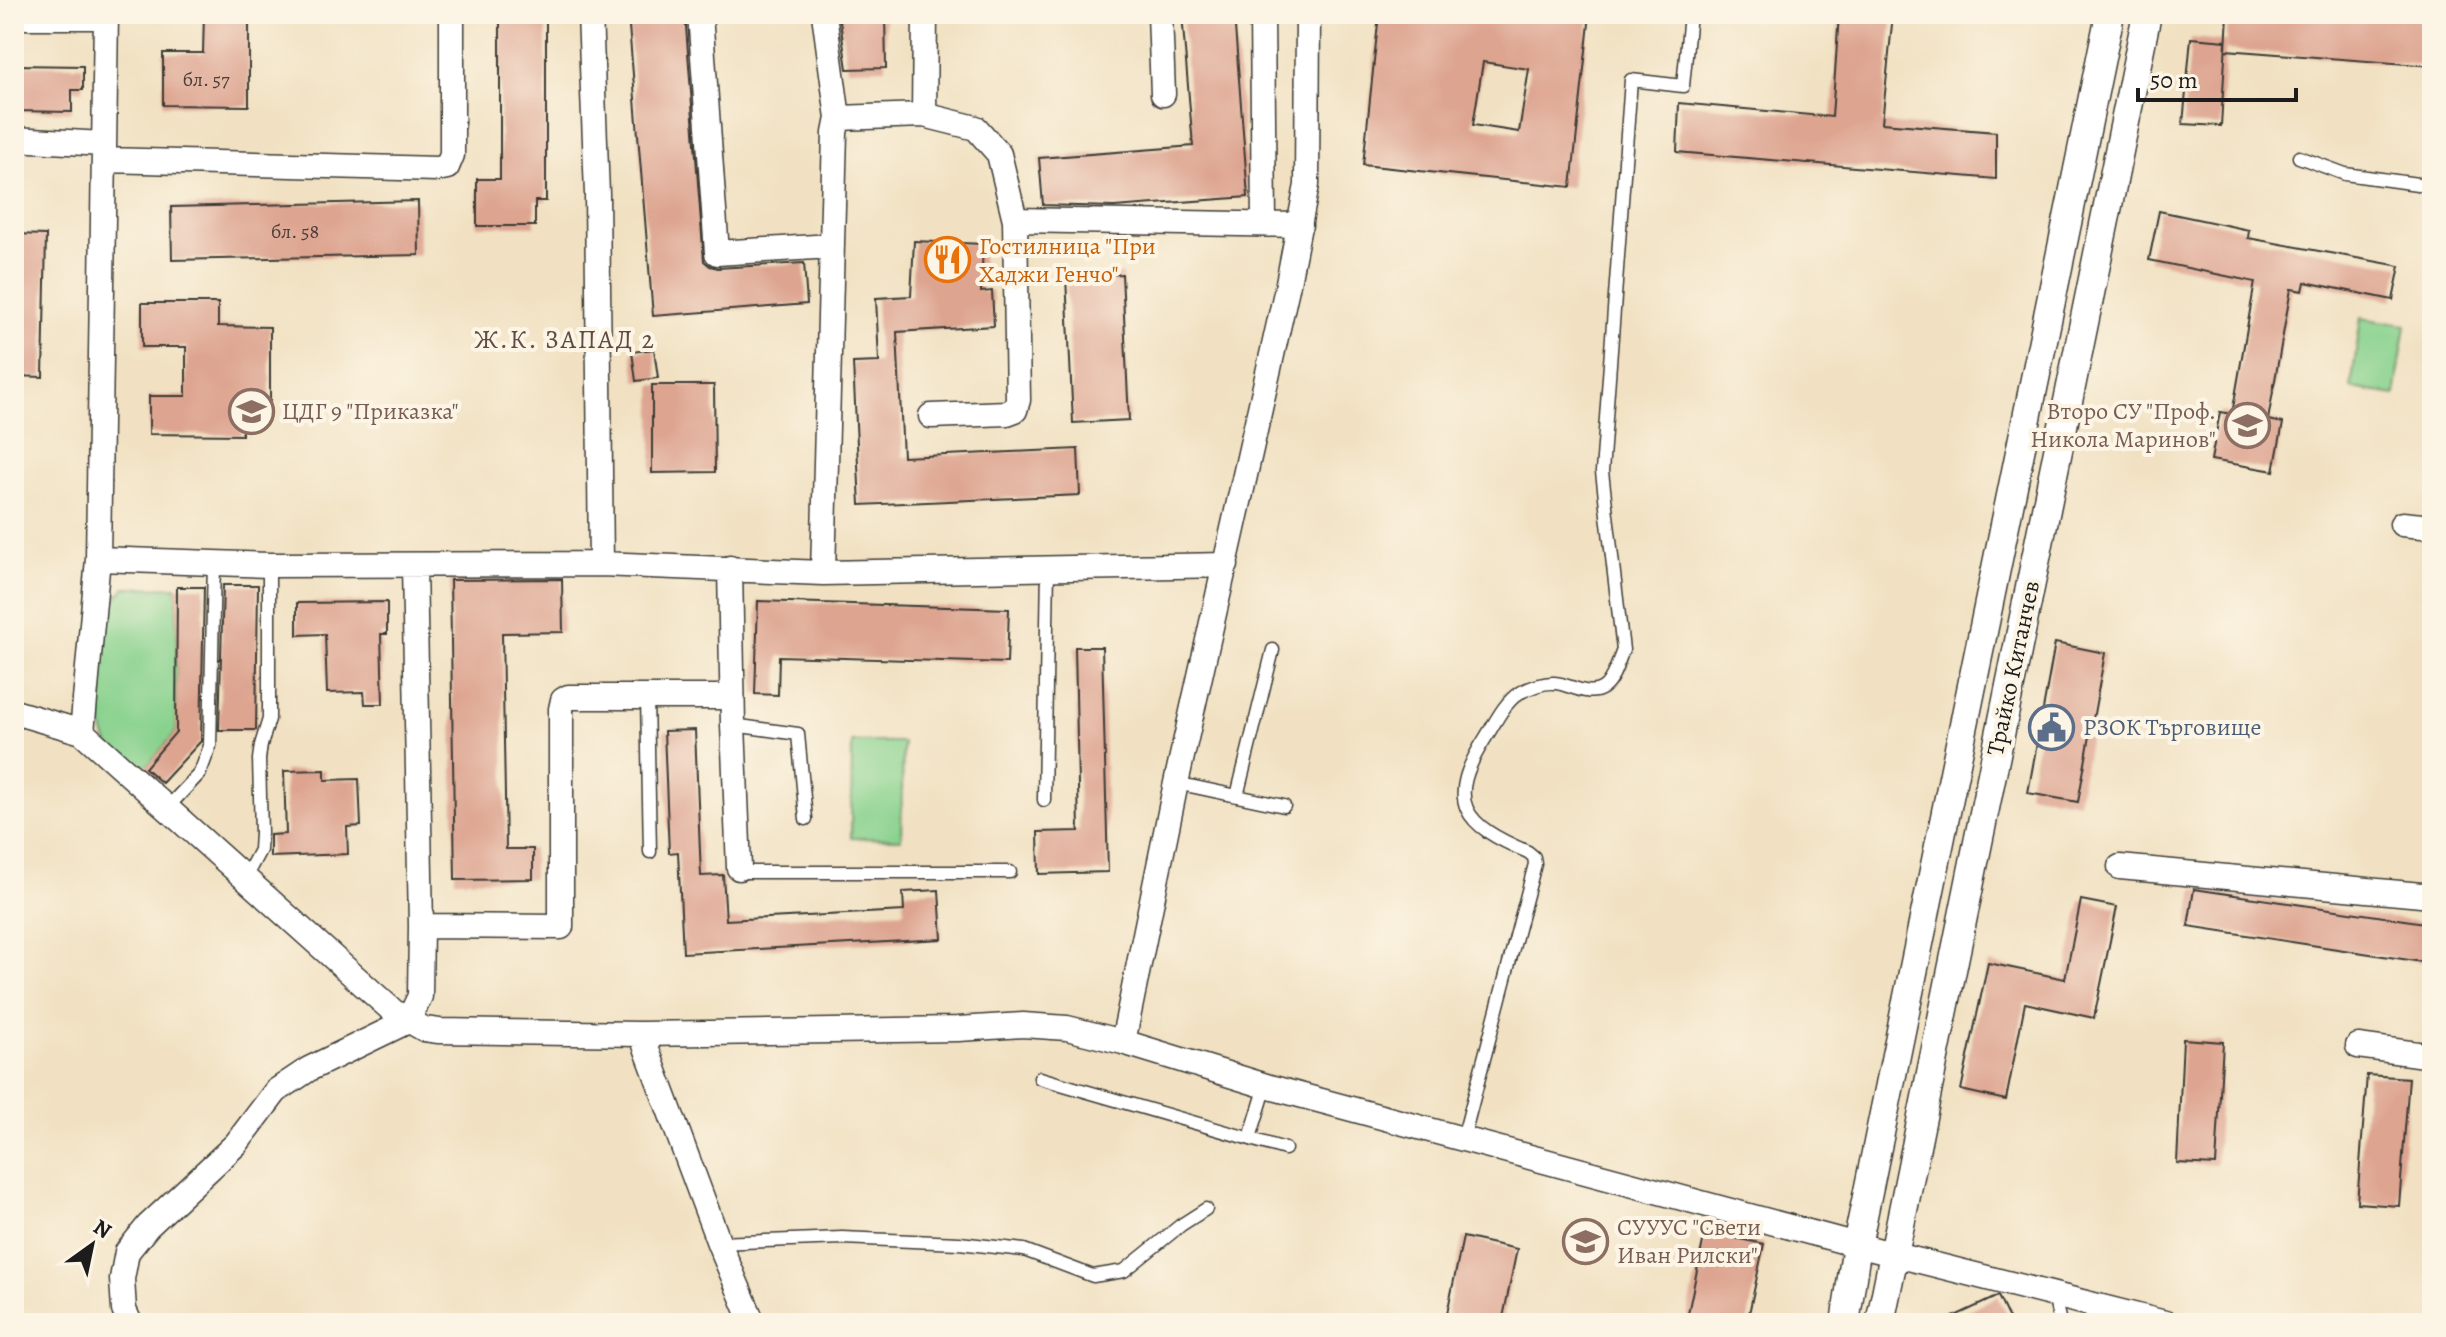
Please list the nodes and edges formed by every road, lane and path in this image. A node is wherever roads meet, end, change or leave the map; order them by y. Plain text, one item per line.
1 (452, 14) edge
2 (590, 14) edge
3 (700, 14) edge
4 (824, 14) edge
5 (925, 14) edge
6 (1160, 14) edge
7 (1262, 14) edge
8 (1308, 14) edge
9 (1690, 14) edge
10 (2110, 14) edge
11 (2147, 14) edge
12 (29, 19) edge
13 (106, 19) edge
14 (14, 23) edge
15 (1163, 94) dead end
16 (924, 115) junction
17 (838, 118) junction
18 (14, 139) edge
19 (105, 152) junction
20 (2299, 157) dead end
21 (2432, 186) edge
22 (1015, 220) junction
23 (1264, 223) junction
24 (1300, 225) junction
25 (832, 246) junction
26 (931, 416) dead end
27 (2402, 524) dead end
28 (2432, 527) edge
29 (98, 559) junction
30 (214, 563) junction
31 (601, 564) junction
32 (269, 565) junction
33 (414, 565) junction
34 (1226, 565) junction
35 (730, 568) junction
36 (1048, 568) junction
37 (823, 573) junction
38 (1273, 650) dead end
39 (647, 696) junction
40 (732, 697) junction
41 (14, 712) edge
42 (733, 725) junction
43 (82, 732) junction
44 (1176, 783) junction
45 (1237, 796) junction
46 (1044, 800) dead end
47 (1284, 806) dead end
48 (167, 808) junction
49 (806, 819) dead end
50 (650, 852) dead end
51 (2120, 867) dead end
52 (739, 868) joint
53 (1010, 872) dead end
54 (245, 878) junction
55 (2432, 896) edge
56 (421, 926) junction
57 (408, 1021) junction
58 (641, 1034) junction
59 (1123, 1042) junction
60 (2358, 1046) dead end
61 (2432, 1056) edge
62 (1040, 1078) dead end
63 (1266, 1086) junction
64 (1250, 1138) junction
65 (1463, 1139) junction
66 (1285, 1149) dead end
67 (1206, 1209) dead end
68 (719, 1243) junction
69 (1857, 1245) junction
70 (1894, 1254) junction
71 (2054, 1295) junction
72 (130, 1323) edge
73 (753, 1323) edge
74 (1845, 1323) edge
75 (1880, 1323) edge
76 (2060, 1323) edge
77 (2165, 1323) edge

1 - 19 street
2 - 31 street
3 - 25 street
4 - 17 street
5 - 16 street
6 - 15 street
7 - 23 street
8 - 24 street
9 - 65 lane
10 - 69 street, Трайко Китанчев
11 - 70 street, Трайко Китанчев
12 - 13 lane
12 - 14 lane
13 - 19 street
16 - 17 street
16 - 22 street
17 - 25 street
18 - 19 street
19 - 29 street
20 - 21 lane
22 - 23 street
22 - 26 street
23 - 24 street
24 - 34 street
25 - 37 street
27 - 28 street
29 - 30 street
29 - 43 street
30 - 32 street
30 - 48 lane
31 - 33 street
31 - 35 street
32 - 33 street
32 - 54 lane
33 - 56 street
34 - 36 street
34 - 44 street
35 - 37 street
35 - 40 street
36 - 37 street
36 - 46 lane
38 - 45 lane
39 - 40 street
39 - 50 lane
39 - 56 street
40 - 42 street
41 - 43 street
42 - 49 lane
42 - 52 street
43 - 48 street
44 - 45 lane
44 - 59 street
45 - 47 lane
48 - 54 street
51 - 55 street
52 - 53 lane
54 - 57 street
56 - 57 street
57 - 58 street
57 - 72 street
58 - 59 street
58 - 68 street
59 - 63 street
60 - 61 street
62 - 64 lane
63 - 64 lane
63 - 65 street
64 - 66 lane
65 - 69 street
67 - 68 lane
68 - 73 street
69 - 70 street
69 - 74 street, Трайко Китанчев
70 - 71 street
70 - 75 street, Трайко Китанчев
71 - 76 lane
71 - 77 street

